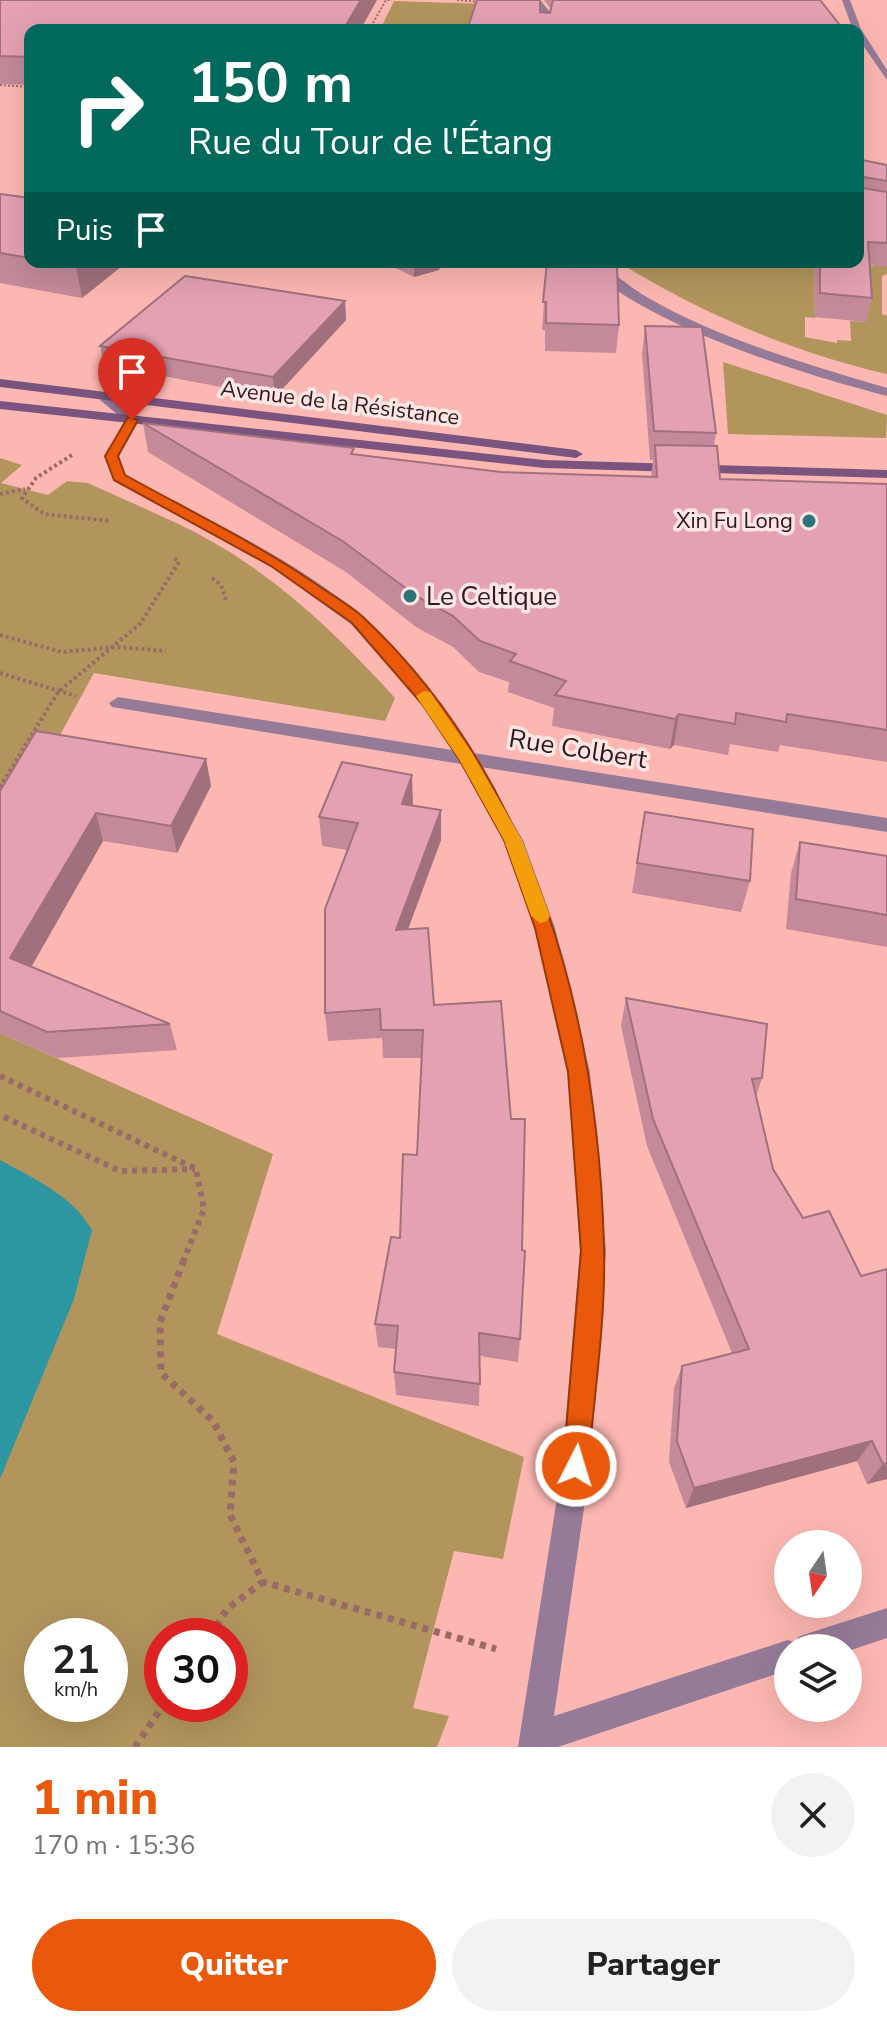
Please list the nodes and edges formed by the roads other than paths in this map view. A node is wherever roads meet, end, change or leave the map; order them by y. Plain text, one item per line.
1 (536, 0) edge
2 (846, 0) edge
3 (545, 24) edge
4 (855, 24) edge
5 (864, 41) edge
6 (887, 77) edge
7 (594, 268) edge
8 (0, 383) edge
9 (887, 392) edge
10 (105, 397) junction
11 (0, 405) edge
12 (132, 420) junction
13 (675, 468) junction
14 (887, 474) edge
15 (118, 703) dead end
16 (466, 757) junction
17 (887, 825) edge
18 (887, 1623) edge
19 (853, 1634) edge
20 (774, 1660) edge
21 (536, 1742) edge

1 - 3 street
2 - 4 street
5 - 6 street
7 - 9 street
8 - 10 main road, Avenue de la Résistance
10 - 12 street
10 - 13 main road, Avenue de la Résistance
11 - 12 main road, Avenue de la Résistance
12 - 13 main road, Avenue de la Résistance
12 - 16 street
13 - 14 main road, Avenue de la Résistance
15 - 16 street, Rue Colbert
16 - 17 street, Rue Colbert
16 - 21 street
18 - 19 street
20 - 21 street

